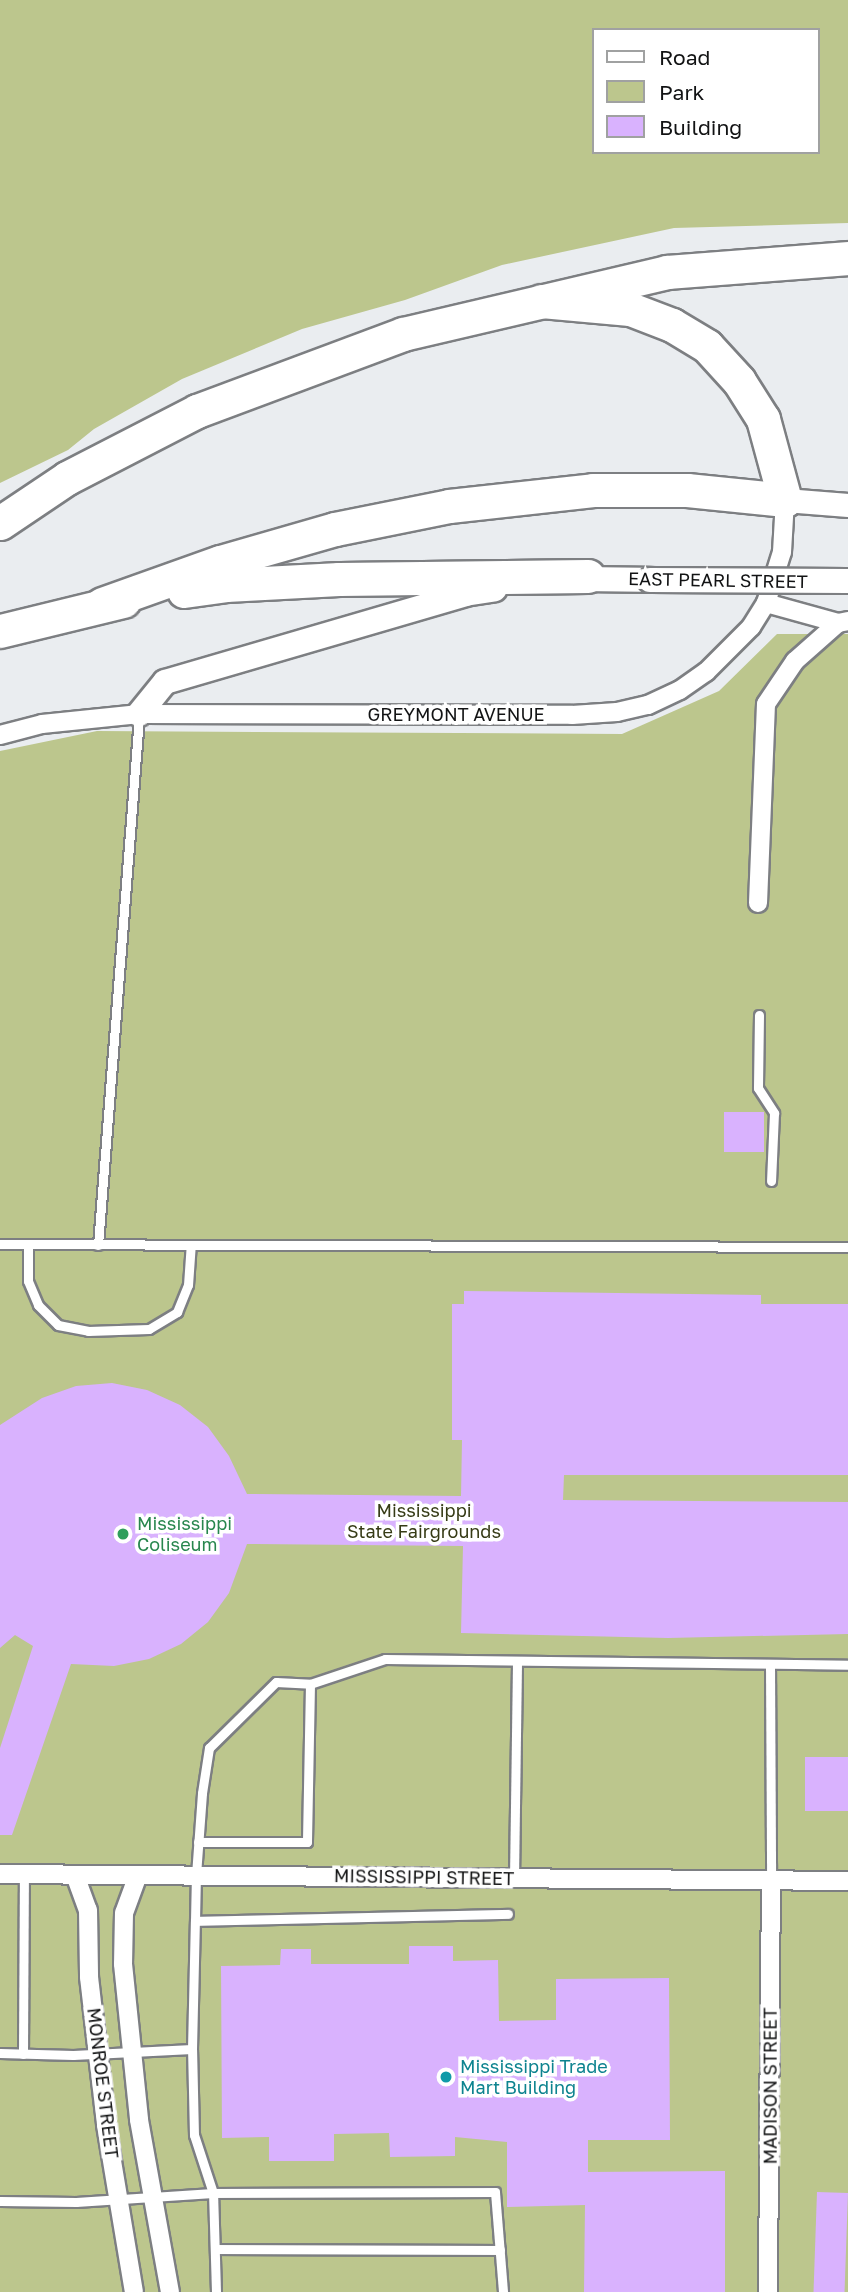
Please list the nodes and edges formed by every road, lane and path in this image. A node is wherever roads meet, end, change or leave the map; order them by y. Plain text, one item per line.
1 (848, 258) edge
2 (541, 301) junction
3 (785, 500) junction
4 (848, 505) edge
5 (0, 523) edge
6 (588, 576) junction
7 (848, 581) edge
8 (766, 603) junction
9 (102, 604) junction
10 (843, 622) edge
11 (0, 631) edge
12 (139, 714) junction
13 (0, 735) edge
14 (758, 903) dead end
15 (759, 1015) dead end
16 (771, 1181) dead end
17 (0, 1244) edge
18 (28, 1245) junction
19 (98, 1245) junction
20 (191, 1245) junction
21 (848, 1247) edge
22 (517, 1661) junction
23 (770, 1664) junction
24 (848, 1665) edge
25 (310, 1684) junction
26 (198, 1843) junction
27 (0, 1874) edge
28 (24, 1874) junction
29 (75, 1875) junction
30 (138, 1875) junction
31 (196, 1875) junction
32 (514, 1878) junction
33 (771, 1880) junction
34 (848, 1881) edge
35 (508, 1914) dead end
36 (195, 1921) junction
37 (192, 2049) junction
38 (132, 2051) junction
39 (0, 2053) edge
40 (99, 2053) junction
41 (23, 2054) junction
42 (213, 2193) junction
43 (152, 2197) junction
44 (120, 2199) junction
45 (0, 2201) edge
46 (215, 2249) junction
47 (500, 2250) junction
48 (134, 2292) edge
49 (170, 2292) edge
50 (216, 2292) edge
51 (503, 2292) edge
52 (768, 2292) edge

1 - 2 highway
2 - 3 highway
2 - 5 highway
3 - 4 street
3 - 8 street, GREYMONT AVENUE
3 - 9 highway
6 - 7 main road, EAST PEARL STREET, bridge
6 - 9 highway
6 - 12 main road, EAST PEARL STREET
8 - 10 street
8 - 12 street, GREYMONT AVENUE
9 - 11 highway
10 - 14 street
12 - 13 street, GREYMONT AVENUE
12 - 19 lane
15 - 16 lane
17 - 18 lane
18 - 19 lane
18 - 20 lane
19 - 20 lane
20 - 21 lane
22 - 23 lane
22 - 25 lane
22 - 32 lane
23 - 24 lane
23 - 33 lane
25 - 26 lane
25 - 26 lane
26 - 31 lane
27 - 28 street, MISSISSIPPI STREET
28 - 29 street, MISSISSIPPI STREET
28 - 41 lane
29 - 30 street, MISSISSIPPI STREET
29 - 40 street, MONROE STREET
30 - 31 street, MISSISSIPPI STREET
30 - 38 street, MONROE STREET
31 - 32 street, MISSISSIPPI STREET
31 - 36 lane
32 - 33 street, MISSISSIPPI STREET
33 - 34 street, MISSISSIPPI STREET
33 - 52 street, MADISON STREET
35 - 36 lane
36 - 37 lane
37 - 38 lane
37 - 42 lane
38 - 40 lane
38 - 43 street, MONROE STREET
39 - 41 lane
40 - 41 lane
40 - 44 street, MONROE STREET
42 - 43 lane
42 - 46 lane
42 - 47 lane
43 - 44 lane
43 - 49 street, MONROE STREET
44 - 45 lane
44 - 48 street, MONROE STREET
46 - 47 lane
46 - 50 lane
47 - 51 lane

